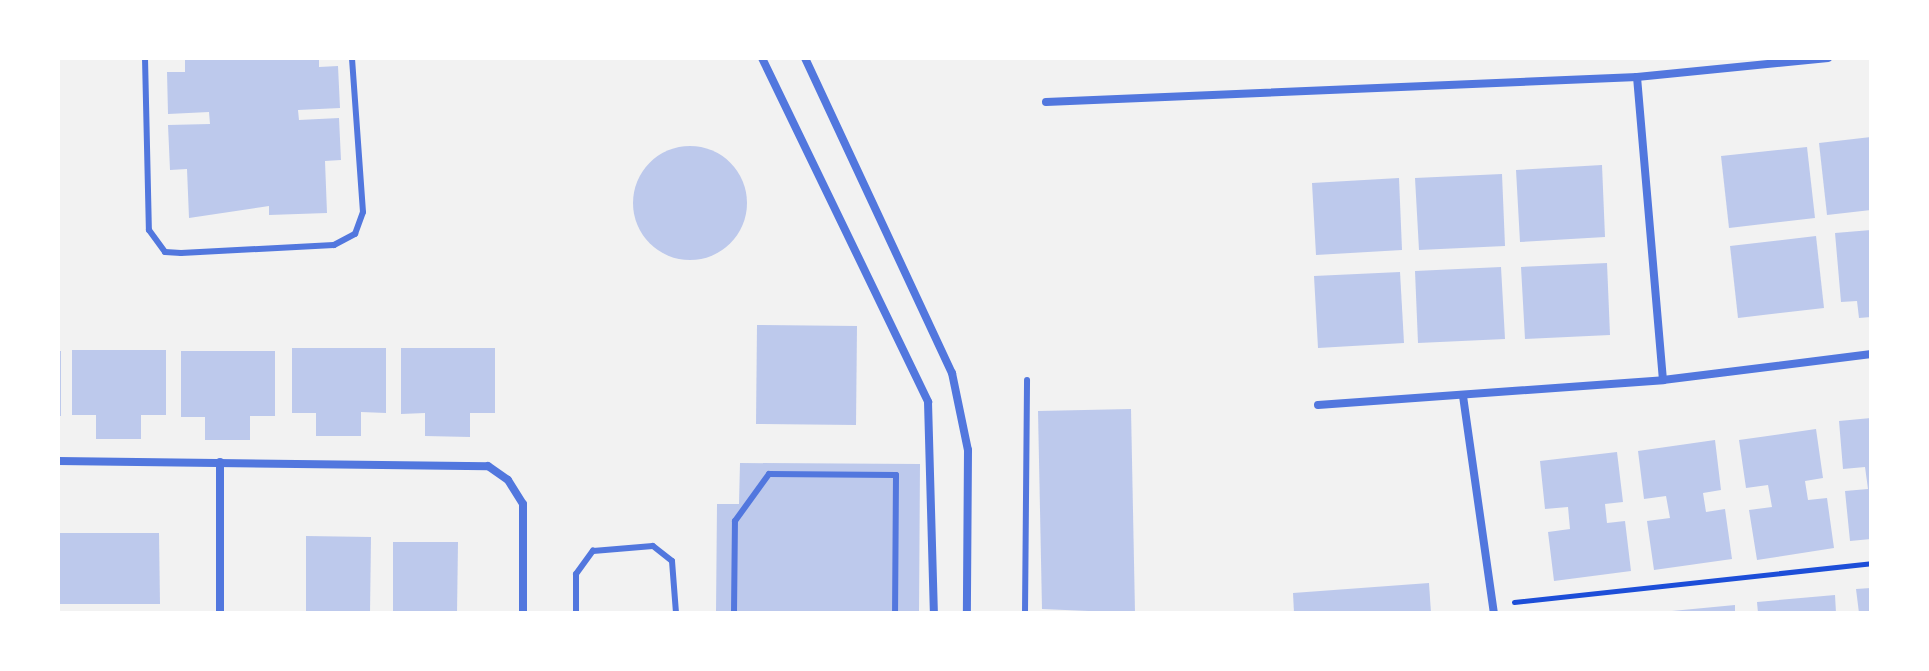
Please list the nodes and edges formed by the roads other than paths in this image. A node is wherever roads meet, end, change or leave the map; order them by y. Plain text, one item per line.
1 (145, 58) edge
2 (352, 58) edge
3 (762, 58) edge
4 (805, 58) edge
5 (1828, 58) edge
6 (1637, 77) junction
7 (1046, 102) dead end
8 (1871, 354) edge
9 (1027, 380) dead end
10 (1663, 380) junction
11 (1463, 396) junction
12 (1318, 405) dead end
13 (58, 461) edge
14 (220, 462) junction
15 (220, 613) edge
16 (523, 613) edge
17 (576, 613) edge
18 (676, 613) edge
19 (734, 613) edge
20 (895, 613) edge
21 (934, 613) edge
22 (967, 613) edge
23 (1025, 613) edge
24 (1494, 613) edge

1 - 2 lane
3 - 21 street
4 - 22 street
5 - 6 street
6 - 7 street
6 - 10 street
8 - 10 street
9 - 23 lane
10 - 11 street
11 - 12 street
11 - 24 street
13 - 14 street
14 - 15 street
14 - 16 street
17 - 18 lane
19 - 20 lane

